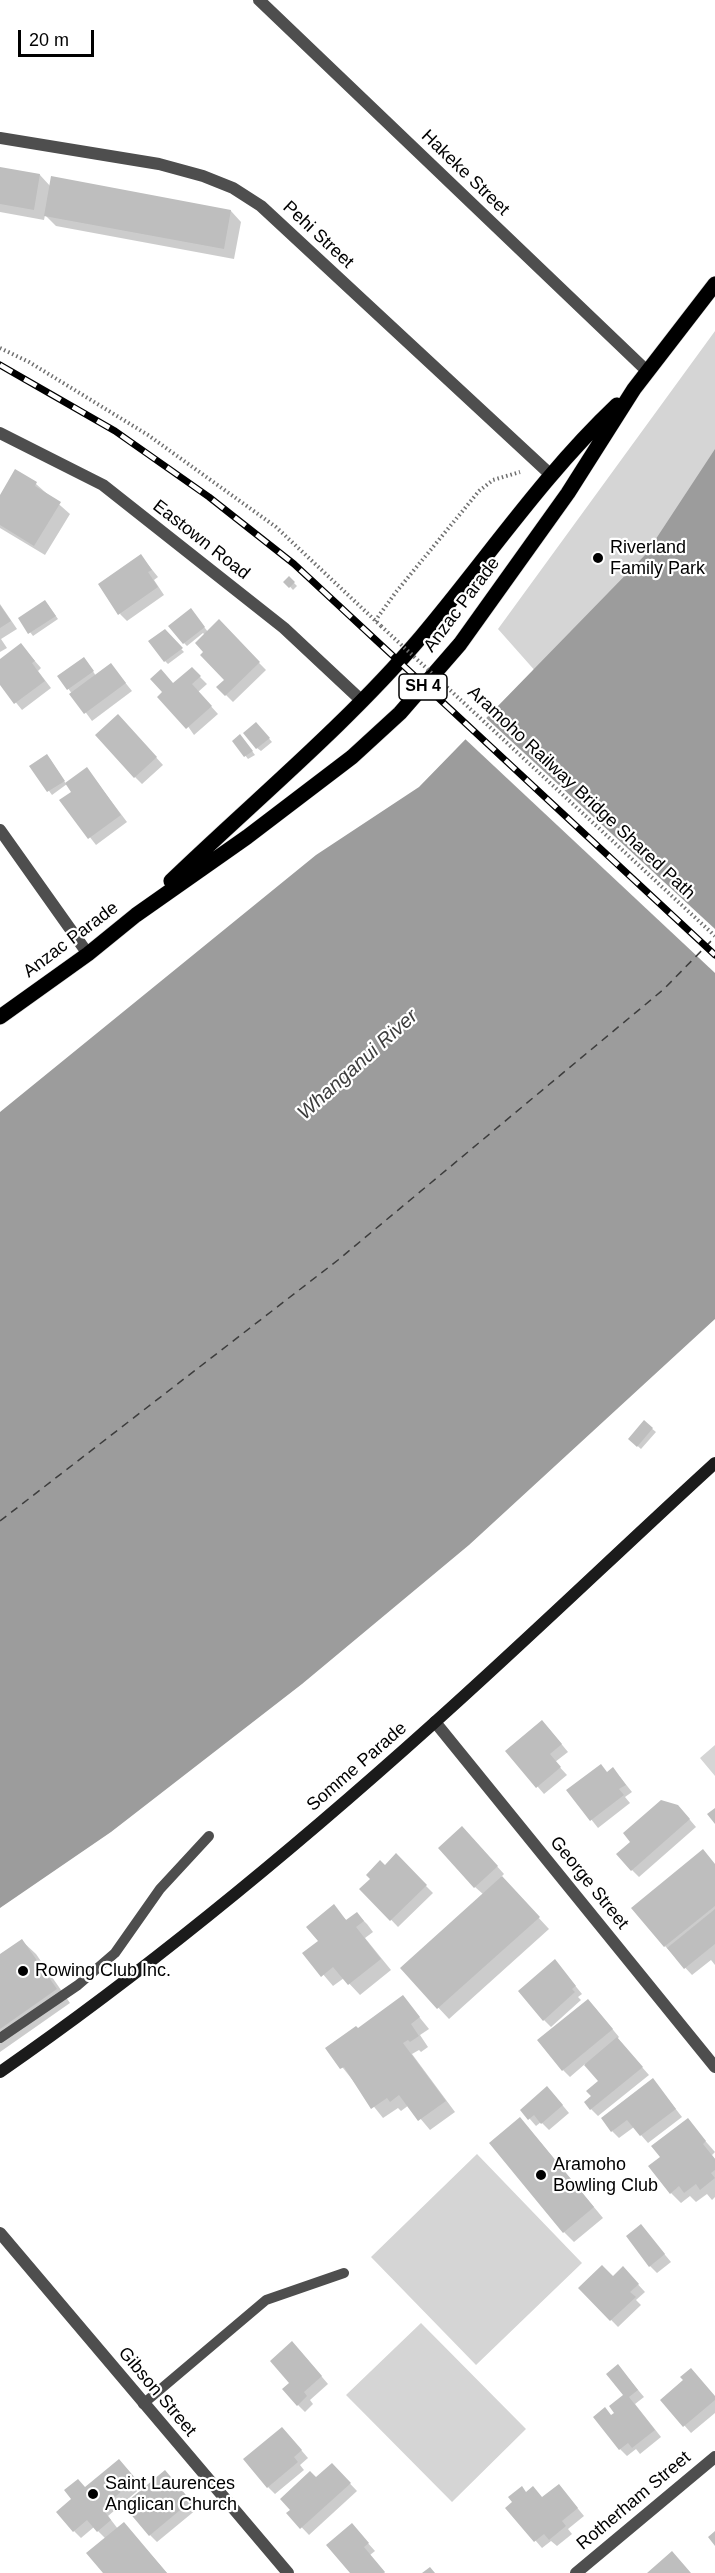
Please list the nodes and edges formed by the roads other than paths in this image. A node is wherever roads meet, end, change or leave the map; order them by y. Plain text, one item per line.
1 (259, 0) edge
2 (0, 138) edge
3 (715, 284) edge
4 (647, 371) junction
5 (634, 389) junction
6 (0, 433) edge
7 (551, 475) junction
8 (362, 701) junction
9 (0, 830) edge
10 (136, 915) junction
11 (88, 954) junction
12 (0, 1017) edge
13 (715, 1464) edge
14 (435, 1722) junction
15 (209, 1836) dead end
16 (0, 2038) edge
17 (715, 2067) edge
18 (0, 2072) edge
19 (0, 2233) edge
20 (344, 2273) dead end
21 (143, 2404) junction
22 (715, 2457) edge
23 (288, 2573) edge
24 (576, 2573) edge

1 - 4 street, Hakeke Street
2 - 7 street, Pehi Street
3 - 4 main road, Anzac Parade / SH 4
4 - 5 main road, Anzac Parade / SH 4
5 - 7 main road, Anzac Parade / SH 4
5 - 10 main road, Anzac Parade / SH 4
6 - 8 street, Eastown Road
7 - 8 main road, Anzac Parade / SH 4
8 - 10 main road, Anzac Parade / SH 4
9 - 11 street
10 - 11 main road, Anzac Parade / SH 4
11 - 12 main road, Anzac Parade / SH 4
13 - 14 main road, Somme Parade
14 - 17 street, George Street
14 - 18 main road, Somme Parade
15 - 16 lane
19 - 21 street, Gibson Street
20 - 21 lane
21 - 23 street, Gibson Street
22 - 24 street, Rotherham Street

